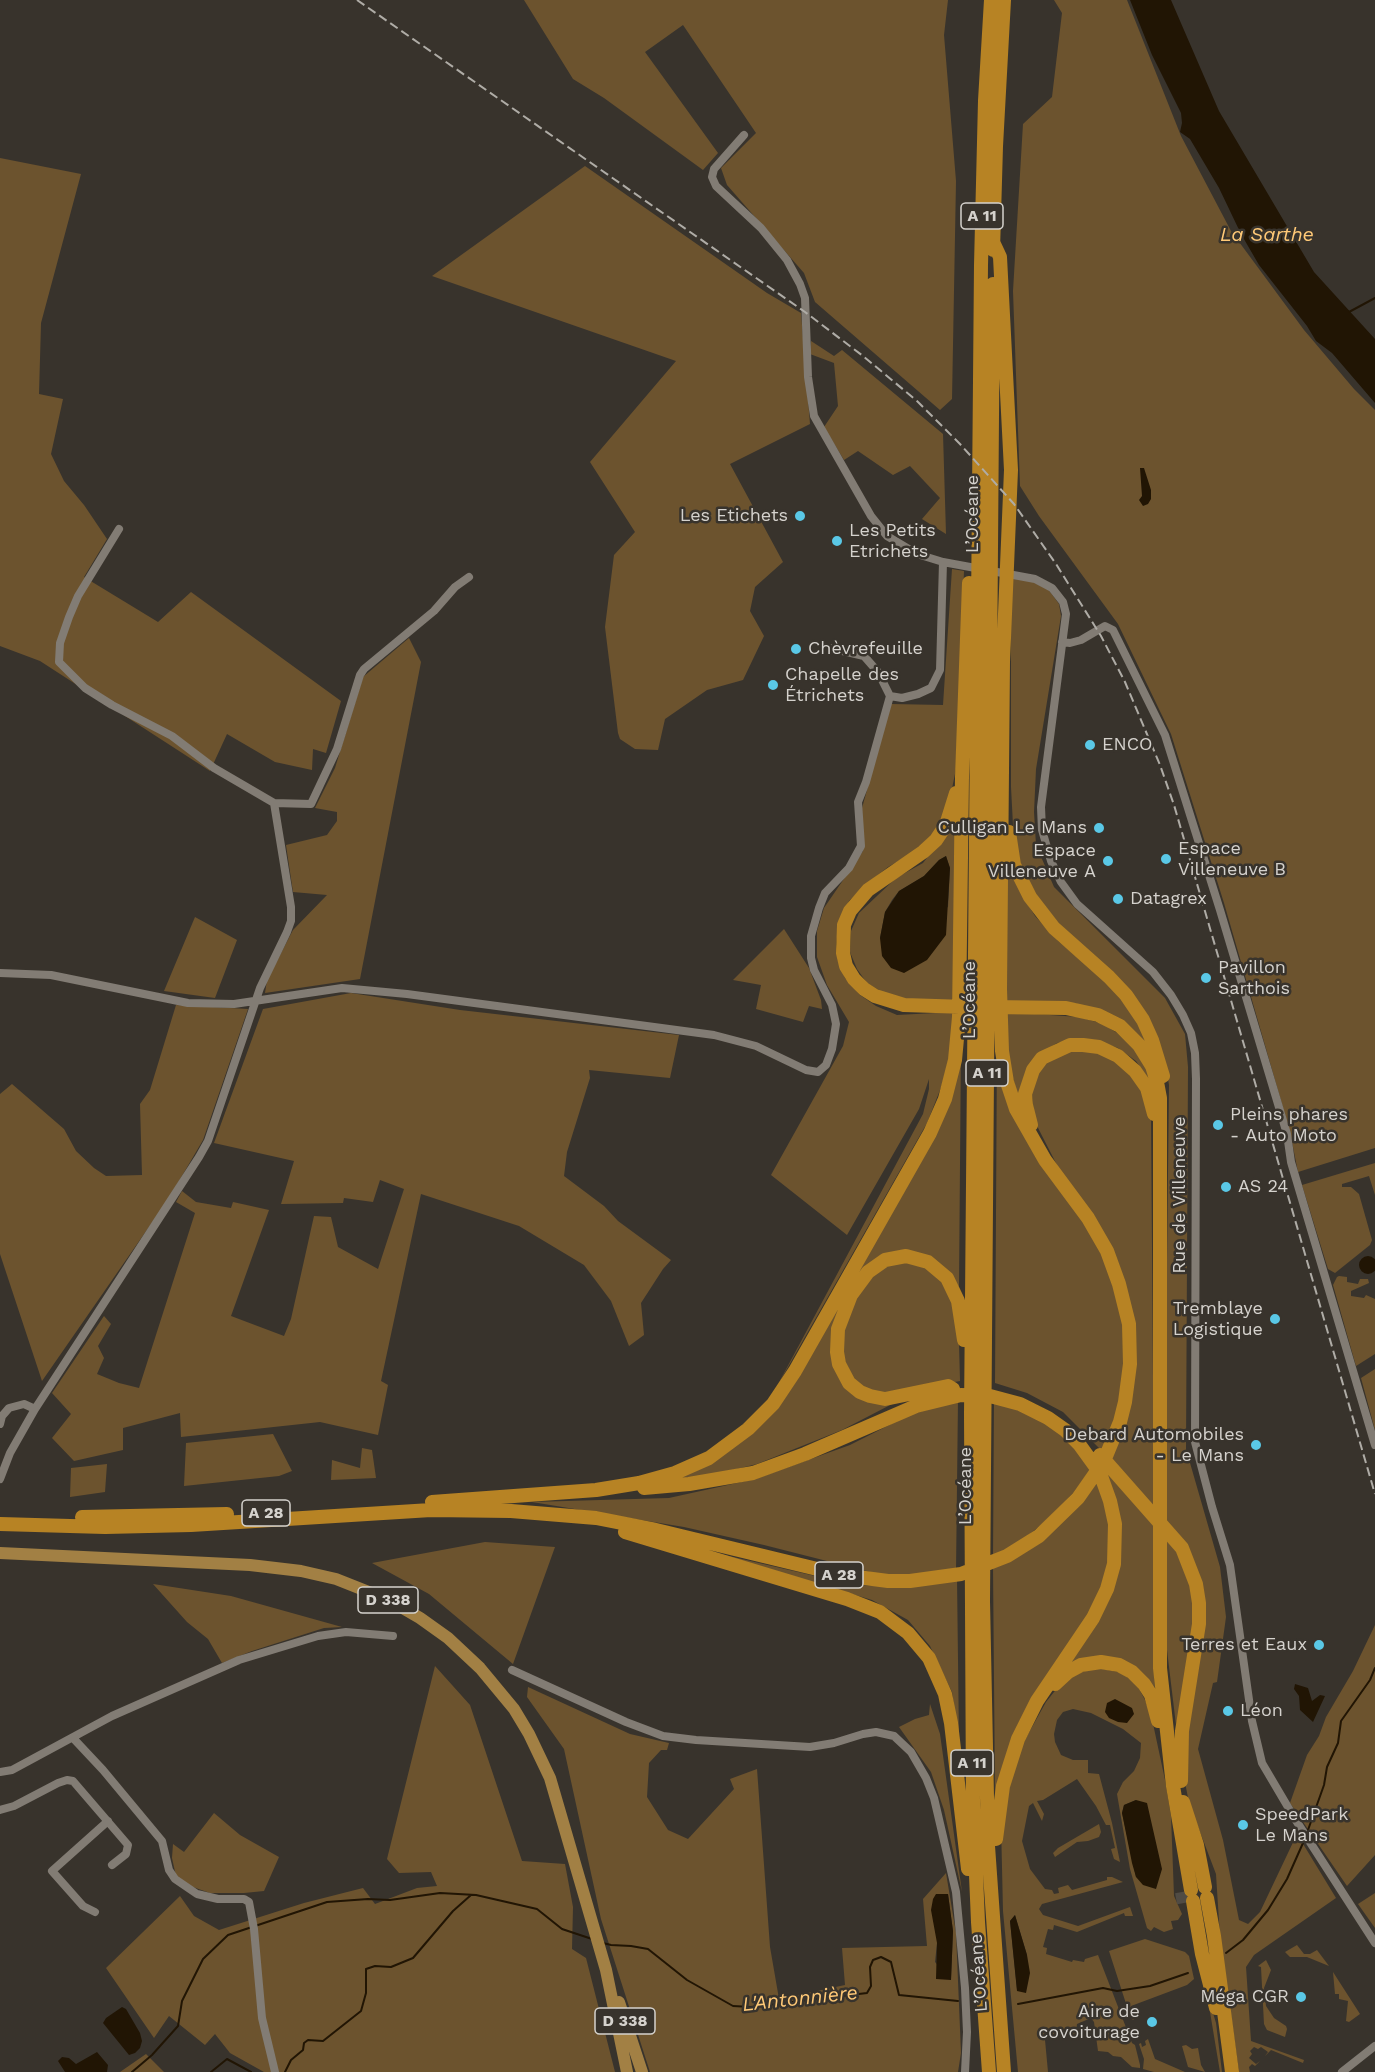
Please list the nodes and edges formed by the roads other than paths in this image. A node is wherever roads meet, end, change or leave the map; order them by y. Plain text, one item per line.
1 (991, 0) edge
2 (1004, 0) edge
3 (744, 135) dead end
4 (993, 242) junction
5 (119, 529) dead end
6 (978, 535) junction
7 (948, 563) junction
8 (469, 578) dead end
9 (1062, 642) junction
10 (825, 646) dead end
11 (890, 696) junction
12 (1002, 737) junction
13 (962, 777) junction
14 (274, 803) junction
15 (0, 973) edge
16 (256, 1000) junction
17 (1052, 1170) junction
18 (1161, 1221) junction
19 (948, 1390) junction
20 (35, 1409) junction
21 (971, 1414) junction
22 (0, 1424) edge
23 (1375, 1445) edge
24 (1100, 1463) junction
25 (0, 1479) edge
26 (596, 1490) junction
27 (511, 1510) junction
28 (0, 1516) edge
29 (0, 1524) edge
30 (0, 1554) edge
31 (393, 1636) dead end
32 (512, 1670) dead end
33 (1025, 1724) junction
34 (74, 1738) junction
35 (0, 1772) edge
36 (1177, 1785) junction
37 (0, 1810) edge
38 (108, 1821) junction
39 (112, 1865) dead end
40 (1196, 1895) junction
41 (992, 1903) junction
42 (94, 1912) dead end
43 (978, 1922) junction
44 (1375, 1943) edge
45 (606, 1971) junction
46 (614, 2000) junction
47 (1375, 2046) edge
48 (275, 2072) edge
49 (627, 2072) edge
50 (635, 2072) edge
51 (642, 2072) edge
52 (965, 2072) edge
53 (989, 2072) edge
54 (1004, 2072) edge
55 (1226, 2072) edge
56 (1232, 2072) edge
57 (1342, 2072) edge

1 - 6 highway, L’Océane / A 11
2 - 4 highway, L’Océane / A 11
3 - 7 street, Rue de Villeneuve
4 - 12 highway
4 - 41 highway, L’Océane / A 11
5 - 14 street
6 - 13 highway
6 - 21 highway, L’Océane / A 11
7 - 9 street, Rue de Villeneuve
7 - 11 street
8 - 14 street
9 - 23 street
9 - 44 street, Rue de Villeneuve
10 - 11 street
11 - 16 street
12 - 17 highway
12 - 18 highway
13 - 18 highway
13 - 26 highway
14 - 16 street
15 - 16 street
16 - 20 street
17 - 18 highway
17 - 27 highway, A 28
18 - 36 highway
19 - 21 highway
19 - 24 highway
19 - 26 highway, A 28
20 - 22 street
20 - 25 street
21 - 43 highway, L’Océane / A 11
24 - 33 highway
24 - 36 highway
26 - 28 highway, A 28
27 - 29 highway, A 28
27 - 43 highway
30 - 45 main road, D 338
31 - 34 street
32 - 52 street
33 - 36 highway
33 - 41 highway
34 - 35 street
34 - 48 street
36 - 40 highway
37 - 38 street
38 - 39 street
38 - 42 street
40 - 55 highway
40 - 56 highway
41 - 54 highway, L’Océane / A 11
43 - 53 highway, L’Océane / A 11
45 - 46 main road, D 338
45 - 51 main road, D 338
46 - 49 main road, D 338
46 - 50 main road, D 338
47 - 57 street

